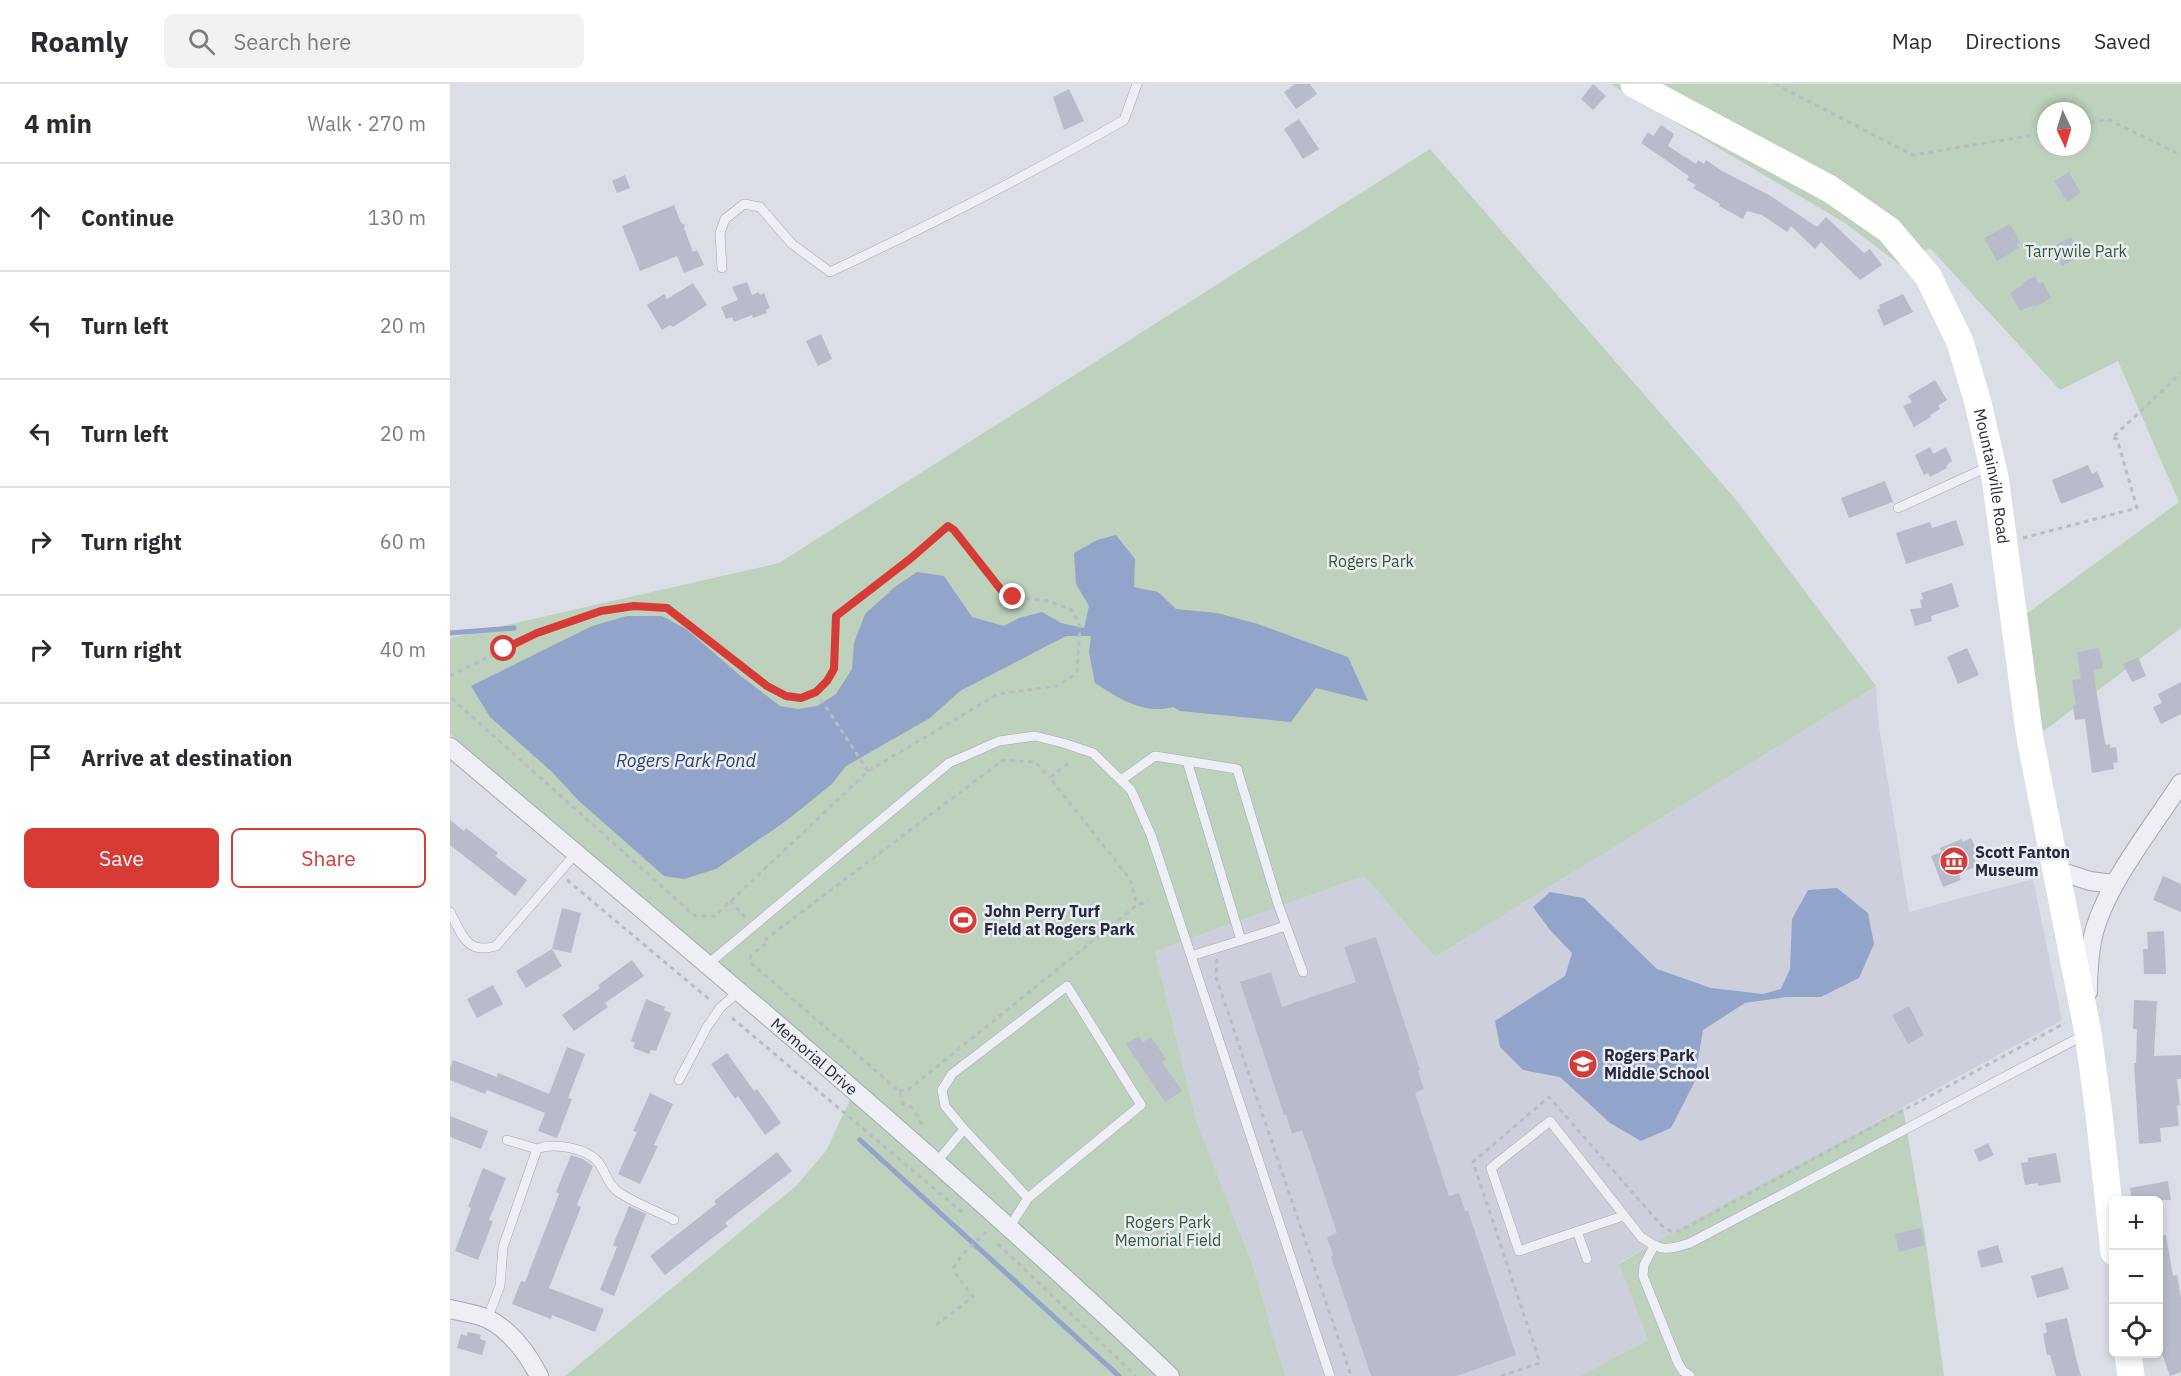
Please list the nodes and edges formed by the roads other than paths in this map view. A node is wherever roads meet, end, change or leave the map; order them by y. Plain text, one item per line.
1 (1137, 84) edge
2 (1634, 84) edge
3 (722, 268) dead end
4 (1992, 465) junction
5 (1898, 508) dead end
6 (450, 747) edge
7 (1187, 761) junction
8 (1121, 780) junction
9 (2181, 783) edge
10 (576, 853) junction
11 (2056, 870) junction
12 (2115, 884) junction
13 (450, 912) edge
14 (1286, 926) junction
15 (1240, 940) junction
16 (1191, 956) junction
17 (708, 964) junction
18 (1303, 972) dead end
19 (739, 991) junction
20 (2077, 1027) junction
21 (679, 1080) dead end
22 (964, 1129) junction
23 (507, 1140) dead end
24 (537, 1149) junction
25 (936, 1163) junction
26 (1028, 1198) junction
27 (1623, 1216) junction
28 (674, 1220) dead end
29 (1009, 1228) junction
30 (1577, 1231) junction
31 (1654, 1246) junction
32 (2114, 1250) edge
33 (1587, 1259) dead end
34 (450, 1309) edge
35 (487, 1319) junction
36 (2129, 1358) edge
37 (539, 1376) edge
38 (1170, 1376) edge
39 (1330, 1376) edge
40 (1690, 1376) edge
41 (2131, 1376) edge

1 - 3 lane
2 - 4 street, Mountainville Road
4 - 5 lane
4 - 11 street, Mountainville Road
6 - 10 street, Memorial Drive
7 - 8 lane
7 - 14 lane
7 - 15 lane
8 - 16 lane
8 - 17 lane
9 - 12 street
10 - 13 lane
10 - 17 street, Memorial Drive
11 - 12 street
11 - 20 street, Mountainville Road
12 - 20 street
14 - 15 lane
14 - 18 lane
15 - 16 lane
16 - 39 lane
17 - 19 street, Memorial Drive
19 - 21 lane
19 - 25 street, Memorial Drive
20 - 31 lane
20 - 32 street, Mountainville Road
22 - 25 lane
22 - 26 lane
22 - 26 lane
23 - 24 lane
24 - 28 lane
24 - 35 lane
25 - 29 street, Memorial Drive
26 - 29 lane
27 - 30 lane
27 - 30 lane
27 - 31 lane
29 - 38 street, Memorial Drive
30 - 33 lane
31 - 40 lane
34 - 35 street
35 - 37 street
36 - 41 street

